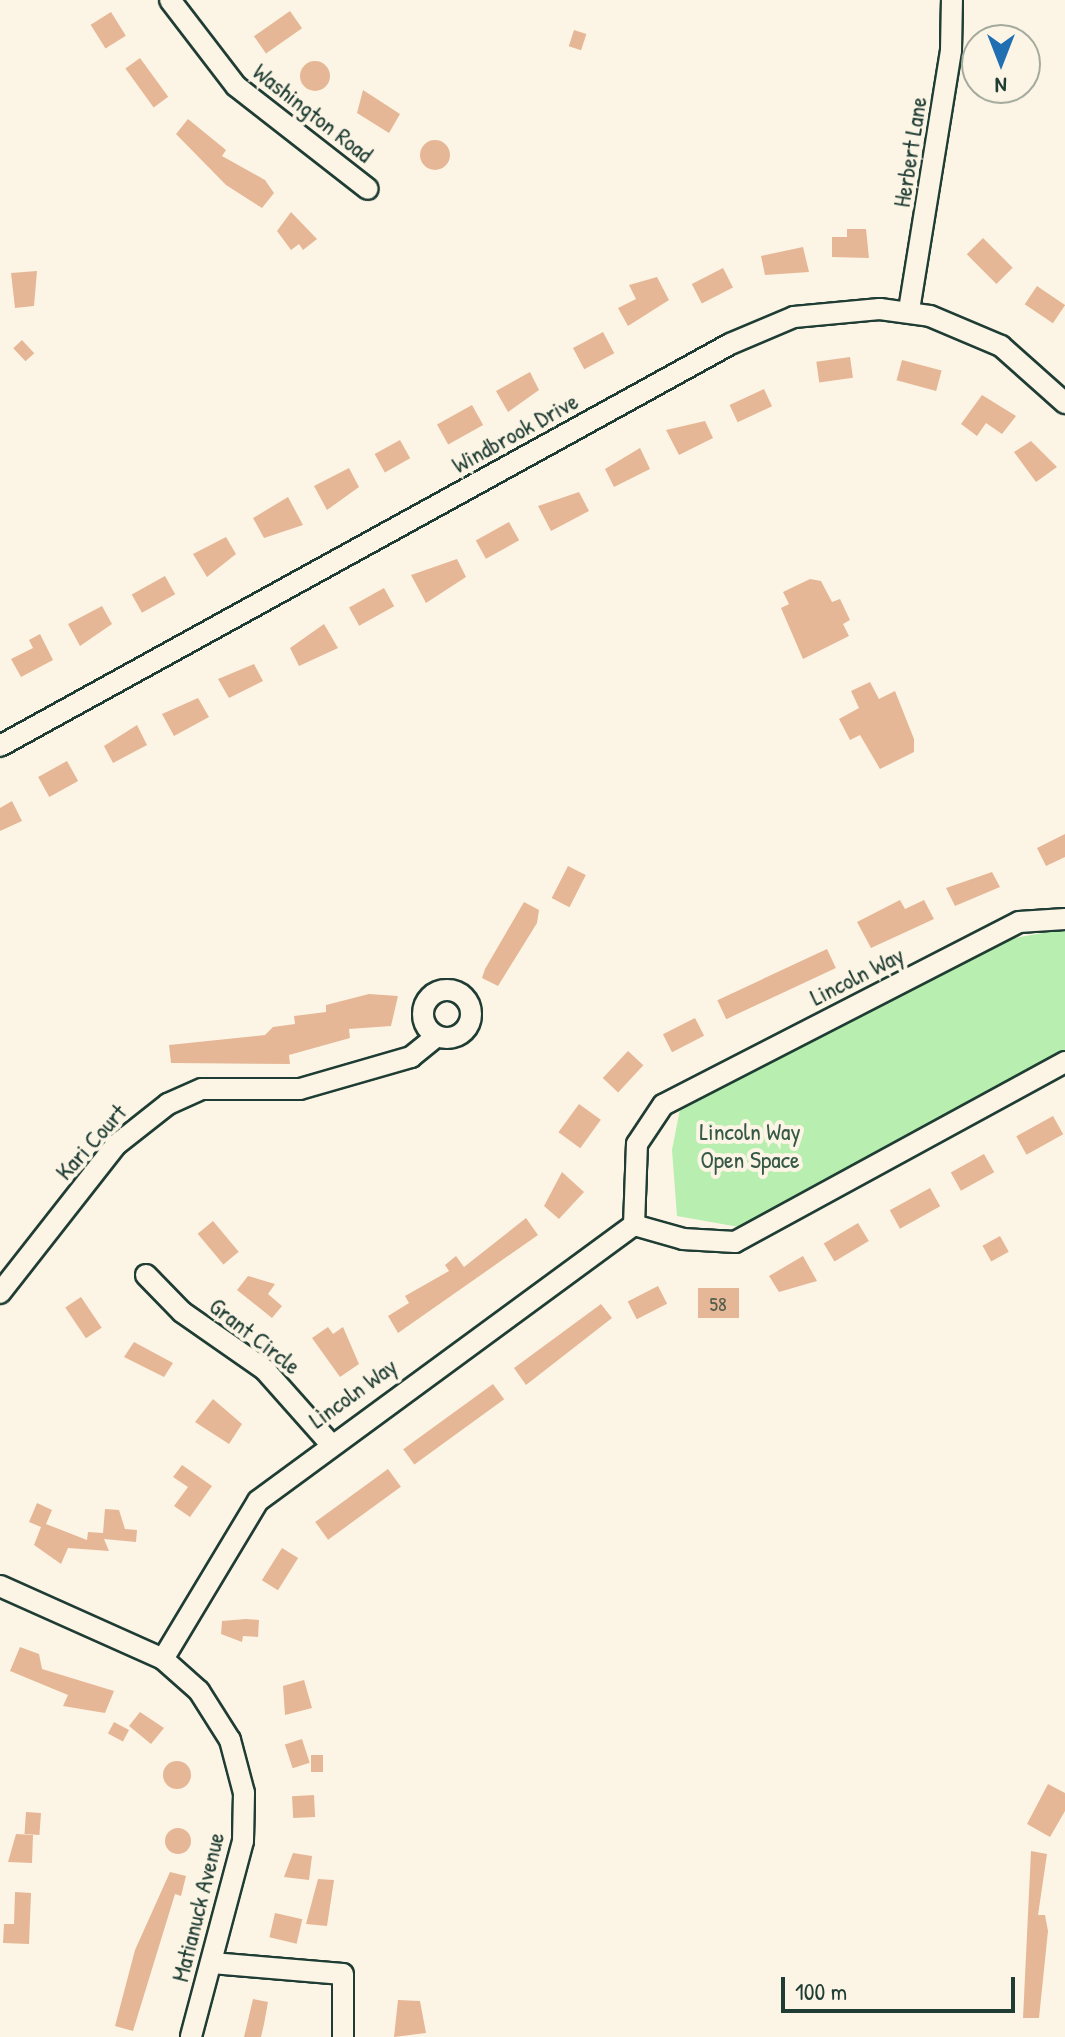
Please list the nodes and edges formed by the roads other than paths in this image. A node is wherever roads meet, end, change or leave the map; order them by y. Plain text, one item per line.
1 (170, 0) edge
2 (952, 0) edge
3 (368, 189) dead end
4 (909, 310) junction
5 (1065, 403) edge
6 (0, 746) edge
7 (1065, 919) edge
8 (437, 1036) dead end
9 (1065, 1062) edge
10 (634, 1225) junction
11 (146, 1275) dead end
12 (0, 1293) edge
13 (329, 1442) junction
14 (0, 1586) edge
15 (163, 1659) junction
16 (212, 1963) junction
17 (191, 2037) edge
18 (343, 2037) edge

1 - 3 street, Washington Road
2 - 4 street, Herbert Lane
4 - 5 street, Windbrook Drive
4 - 6 street, Windbrook Drive
7 - 10 street, Lincoln Way
8 - 12 street, Kari Court
9 - 10 street
10 - 13 street, Lincoln Way
11 - 13 street, Grant Circle
13 - 15 street, Lincoln Way
14 - 15 street, Matianuck Avenue
15 - 16 street, Matianuck Avenue
16 - 17 street, Matianuck Avenue
16 - 18 street

